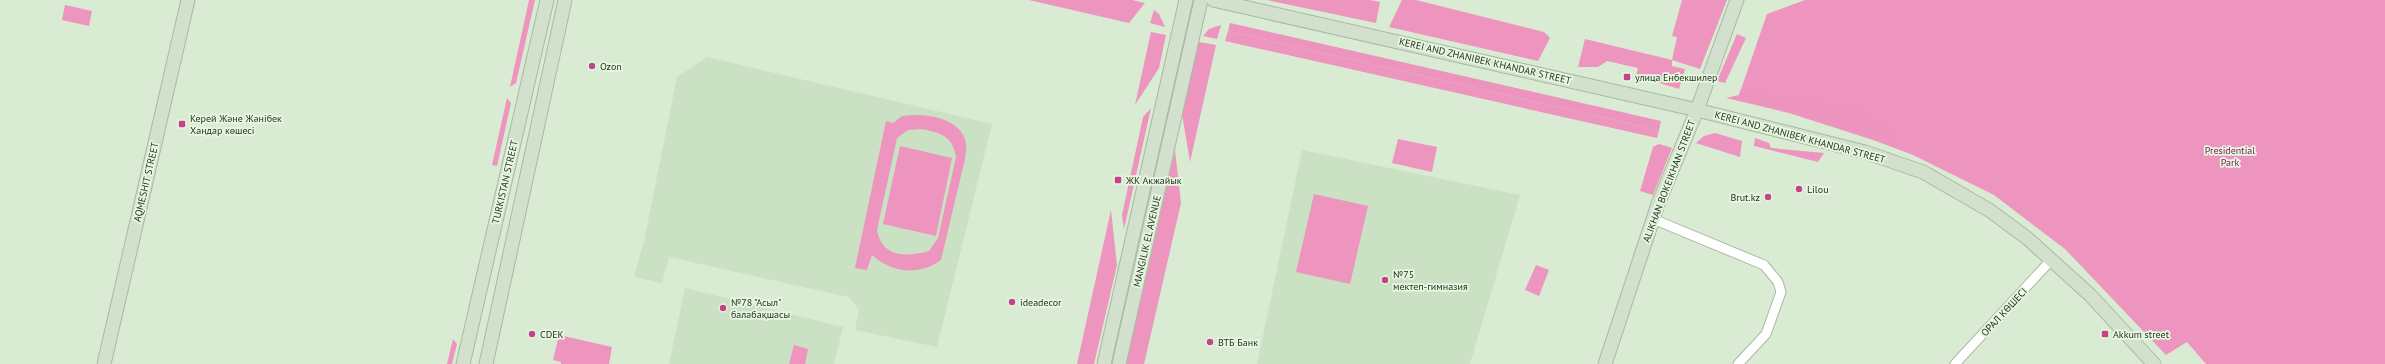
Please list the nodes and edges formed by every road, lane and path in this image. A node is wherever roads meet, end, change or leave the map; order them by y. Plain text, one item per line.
1 (188, 0) edge
2 (547, 0) edge
3 (565, 0) edge
4 (1186, 0) edge
5 (1201, 0) edge
6 (1213, 0) edge
7 (1737, 0) edge
8 (1697, 110) junction
9 (1653, 220) junction
10 (2052, 259) junction
11 (104, 364) edge
12 (463, 364) edge
13 (486, 364) edge
14 (1104, 364) edge
15 (1119, 364) edge
16 (1605, 364) edge
17 (1738, 364) edge
18 (1955, 364) edge
19 (2154, 364) edge

1 - 11 main road, AQMESHIT STREET
2 - 12 main road, TURKISTAN STREET
3 - 13 main road, TURKISTAN STREET
4 - 14 main road, MANGILIK EL AVENUE
5 - 15 main road, MANGILIK EL AVENUE
6 - 8 main road, KEREI AND ZHANIBEK KHANDAR STREET
7 - 8 main road, ALIKHAN BOKEIKHAN STREET
8 - 9 main road, ALIKHAN BOKEIKHAN STREET
8 - 10 main road, KEREI AND ZHANIBEK KHANDAR STREET
9 - 16 main road, ALIKHAN BOKEIKHAN STREET
9 - 17 street
10 - 18 street, ОРАЛ КӨШЕСІ
10 - 19 main road, KEREI AND ZHANIBEK KHANDAR STREET

